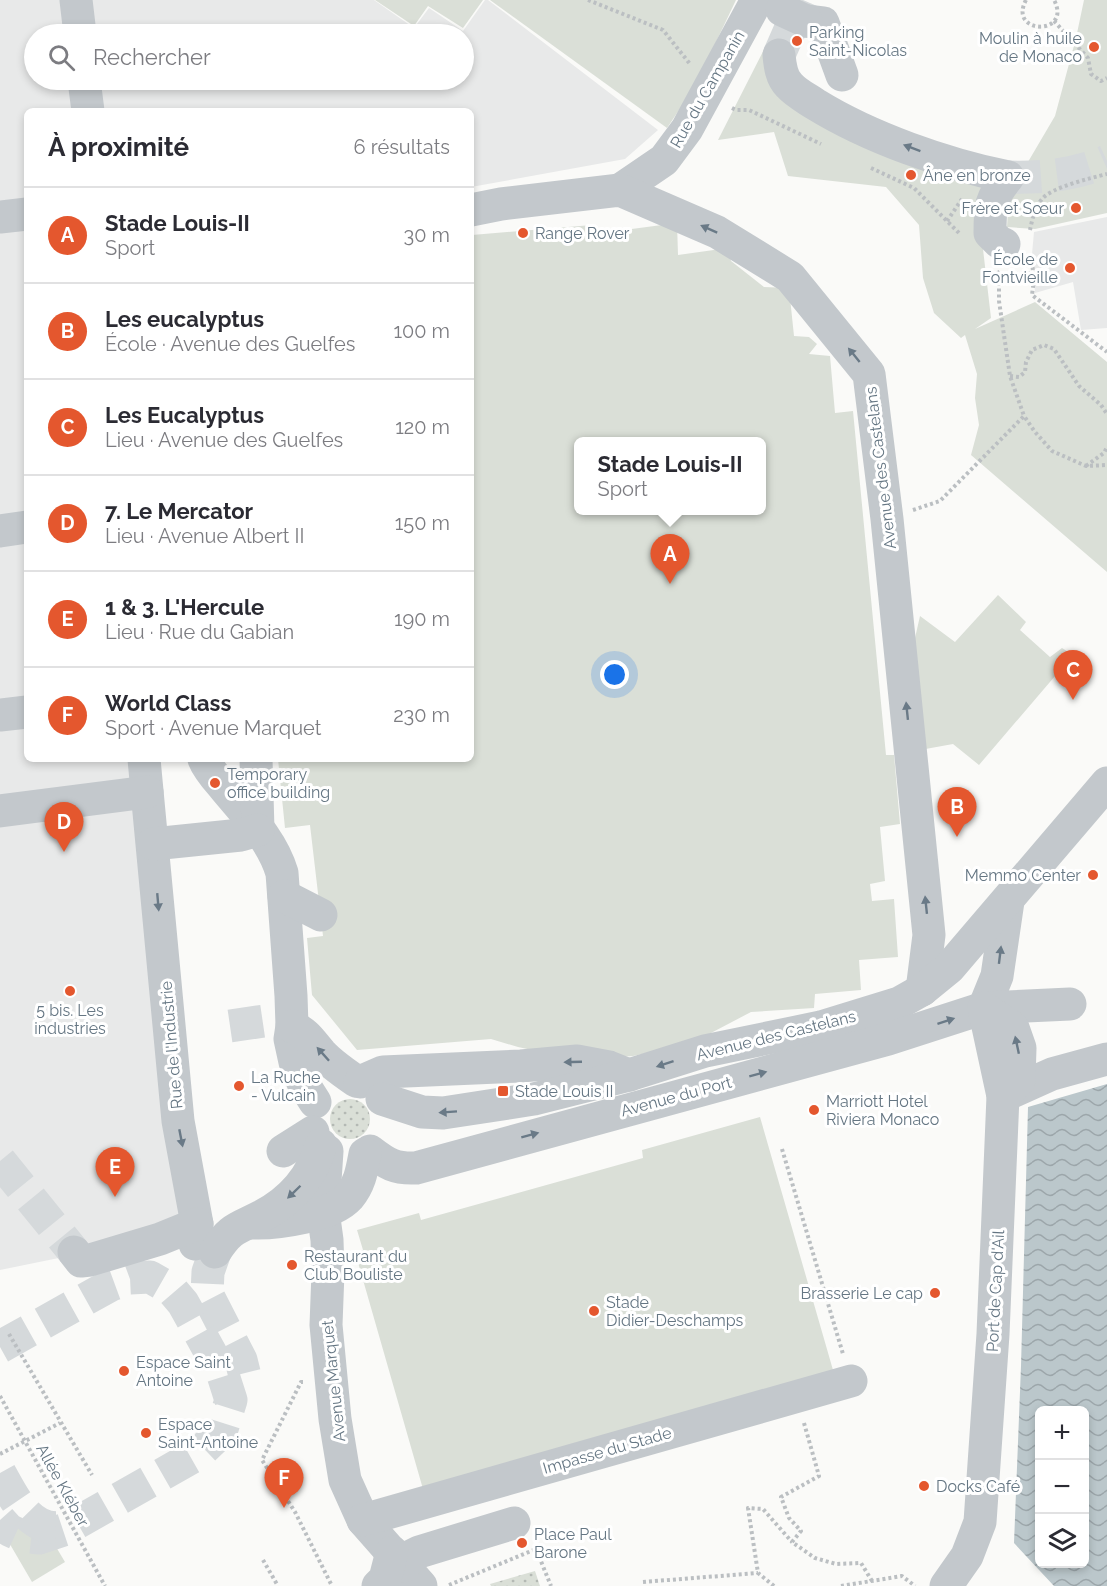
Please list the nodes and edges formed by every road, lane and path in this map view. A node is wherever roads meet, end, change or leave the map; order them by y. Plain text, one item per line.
1 (76, 0) edge
2 (588, 0) edge
3 (1026, 0) edge
4 (1054, 0) edge
5 (776, 8) edge
6 (1054, 21) junction
7 (79, 24) edge
8 (779, 55) tunnel mouth
9 (697, 70) dead end
10 (842, 75) dead end
11 (1107, 78) edge
12 (85, 90) edge
13 (728, 106) dead end
14 (88, 108) edge
15 (831, 149) dead end
16 (862, 164) dead end
17 (1107, 174) edge
18 (620, 190) junction
19 (965, 194) dead end
20 (474, 209) edge
21 (24, 217) edge
22 (947, 221) junction
23 (10, 231) edge
24 (967, 240) dead end
25 (1009, 254) junction
26 (1107, 352) edge
27 (1010, 376) junction
28 (1107, 414) edge
29 (1024, 416) junction
30 (1107, 447) edge
31 (1107, 465) edge
32 (1086, 466) junction
33 (887, 519) junction
34 (24, 527) edge
35 (0, 531) edge
36 (24, 712) edge
37 (0, 715) edge
38 (144, 762) edge
39 (206, 762) edge
40 (256, 762) edge
41 (1107, 783) edge
42 (147, 792) junction
43 (0, 812) edge
44 (258, 830) junction
45 (153, 844) junction
46 (284, 896) junction
47 (1008, 899) junction
48 (321, 915) dead end
49 (922, 990) junction
50 (1070, 1004) dead end
51 (984, 1008) junction
52 (285, 1019) junction
53 (1107, 1059) edge
54 (629, 1075) junction
55 (1107, 1075) edge
56 (366, 1087) junction
57 (1003, 1096) junction
58 (319, 1133) junction
59 (782, 1149) dead end
60 (283, 1151) dead end
61 (368, 1153) junction
62 (323, 1210) junction
63 (211, 1238) junction
64 (74, 1252) tunnel mouth
65 (9, 1334) dead end
66 (850, 1381) joint
67 (301, 1382) dead end
68 (0, 1396) edge
69 (797, 1396) junction
70 (60, 1423) junction
71 (25, 1442) junction
72 (0, 1454) edge
73 (92, 1475) dead end
74 (363, 1520) junction
75 (514, 1523) dead end
76 (792, 1542) junction
77 (263, 1560) dead end
78 (406, 1568) edge
79 (758, 1573) junction
80 (465, 1578) junction
81 (872, 1581) junction
82 (643, 1582) dead end
83 (105, 1586) edge
84 (278, 1586) edge
85 (333, 1586) edge
86 (378, 1586) edge
87 (446, 1586) edge
88 (467, 1586) edge
89 (550, 1586) edge
90 (774, 1586) edge
91 (841, 1586) edge
92 (915, 1586) edge
93 (946, 1586) edge

1 - 7 street
2 - 9 path
3 - 6 path
4 - 6 path
5 - 10 street
5 - 18 street, Rue du Campanin
6 - 11 path
25 -> 8 street
12 - 14 street
13 - 15 path
16 - 22 path
17 - 25 path
18 - 20 street
33 -> 18 street, Avenue des Castelans
19 - 22 path
21 - 23 street
22 - 24 path
25 - 26 path
25 - 27 path
27 - 28 path
27 - 29 path
29 - 32 path
29 - 33 path
30 - 32 path
31 - 32 path
49 -> 33 street, Avenue des Castelans
34 - 35 street
36 - 37 street
38 - 42 street, Rue de l'Industrie
39 - 44 street
40 - 44 street
41 - 47 street, Avenue des Castelans
42 - 43 street
42 - 45 street, Rue de l'Industrie
44 - 45 street
44 - 46 street
45 -> 63 street, Rue de l'Industrie
46 - 48 street
46 - 52 street
47 - 49 street, Avenue des Castelans
51 -> 47 street
49 -> 54 street, Avenue des Castelans
50 - 51 street, Avenue du Port
51 - 57 street
61 -> 51 street, Avenue du Port
56 -> 52 street, Avenue des Castelans
52 - 58 street
53 - 57 street
54 -> 56 street
54 -> 56 street, Avenue des Castelans
55 - 57 street
56 - 58 street
56 - 61 street
57 - 93 street, Port de Cap d'Ail
58 - 60 street
58 - 61 street
58 - 62 street, Avenue Marquet
58 -> 63 street
59 - 66 path
61 - 62 street
62 - 63 street
62 - 74 street, Avenue Marquet
63 - 64 street
65 - 70 path
66 - 69 street, Impasse du Stade
67 - 85 path
68 - 71 path, Allée Kléber
69 - 74 street, Impasse du Stade
69 - 76 path
70 - 71 path
70 - 73 path
71 - 72 path
71 - 83 path, Allée Kléber
74 - 78 street, Avenue Marquet
75 - 78 street
76 - 79 path
76 - 81 path
77 - 84 path
78 - 86 street
79 - 82 path
79 - 90 path
80 - 87 path
80 - 88 path
80 - 89 path
81 - 91 path
81 - 92 path

